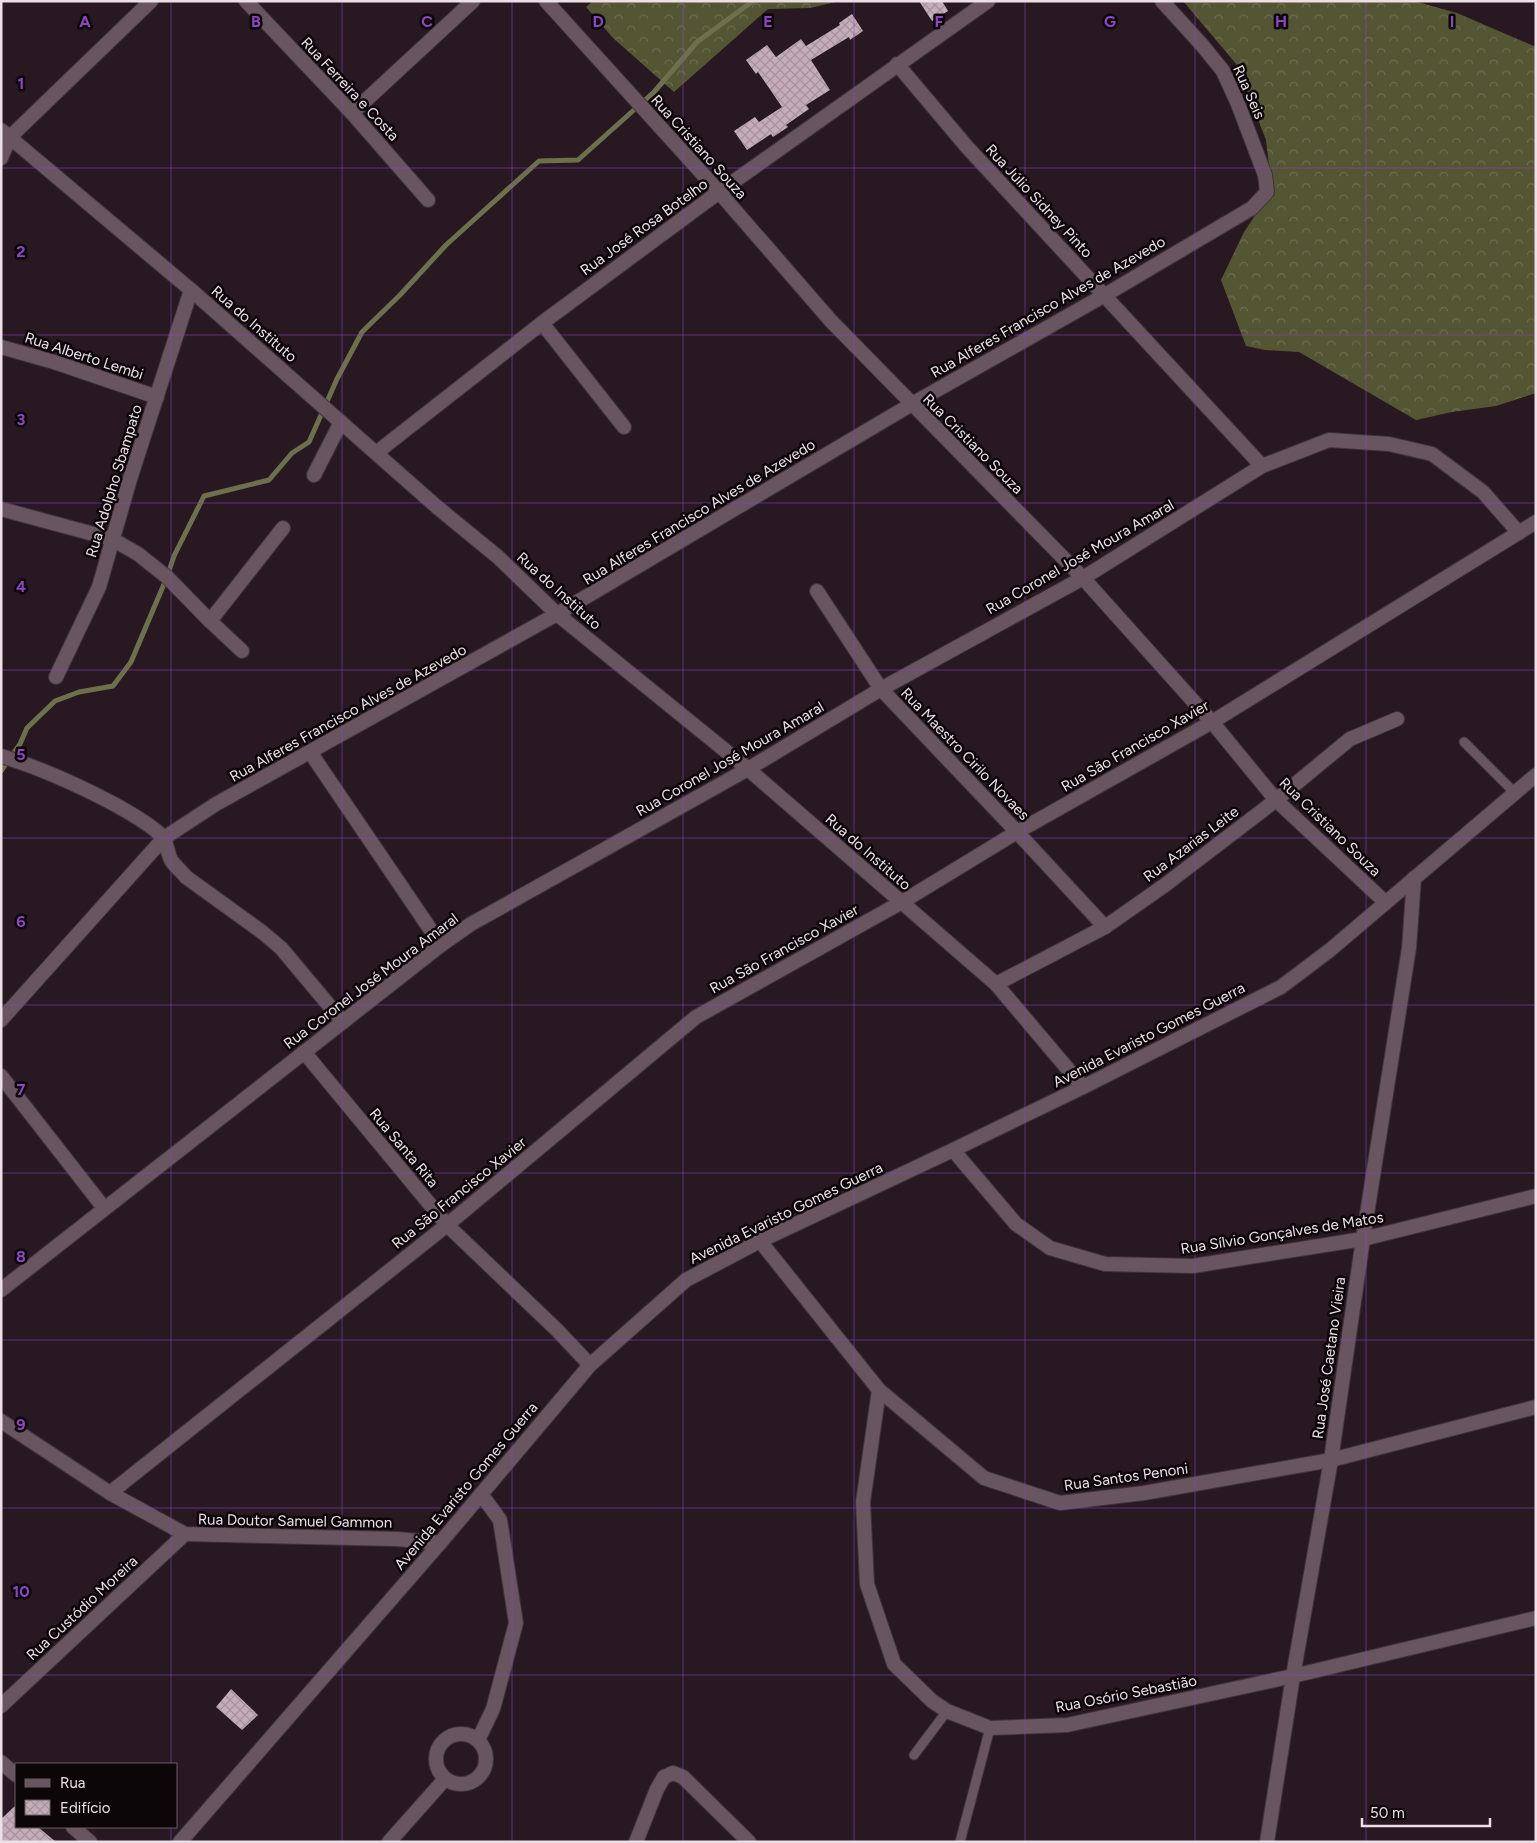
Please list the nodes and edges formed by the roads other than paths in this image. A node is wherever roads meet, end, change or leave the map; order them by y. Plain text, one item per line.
1 (152, 1) edge
2 (246, 1) edge
3 (473, 1) edge
4 (546, 1) edge
5 (988, 1) edge
6 (1162, 1) edge
7 (897, 64) junction
8 (352, 113) junction
9 (6, 134) edge
10 (1, 158) edge
11 (720, 192) junction
12 (428, 200) dead end
13 (1252, 208) joint
14 (191, 290) junction
15 (1105, 295) junction
16 (542, 323) junction
17 (1, 347) edge
18 (157, 397) junction
19 (912, 404) junction
20 (341, 422) junction
21 (624, 427) dead end
22 (376, 453) junction
23 (1262, 466) junction
24 (314, 475) dead end
25 (1, 510) edge
26 (1536, 522) edge
27 (283, 528) dead end
28 (1519, 534) junction
29 (112, 539) junction
30 (1082, 578) junction
31 (817, 591) dead end
32 (558, 614) junction
33 (210, 621) junction
34 (242, 651) dead end
35 (56, 677) dead end
36 (881, 689) junction
37 (1397, 719) dead end
38 (1212, 722) junction
39 (1464, 742) dead end
40 (310, 752) junction
41 (1, 756) edge
42 (748, 769) junction
43 (1536, 775) edge
44 (1516, 793) junction
45 (1276, 800) junction
46 (1017, 832) junction
47 (164, 838) junction
48 (1414, 878) junction
49 (902, 902) junction
50 (1385, 902) junction
51 (1105, 927) junction
52 (442, 945) junction
53 (996, 984) junction
54 (1, 1020) edge
55 (343, 1022) junction
56 (304, 1052) junction
57 (1, 1076) edge
58 (1083, 1087) junction
59 (953, 1150) junction
60 (1536, 1196) edge
61 (104, 1208) junction
62 (447, 1225) junction
63 (1363, 1239) junction
64 (760, 1240) junction
65 (1, 1290) edge
66 (590, 1365) junction
67 (879, 1390) junction
68 (1536, 1407) edge
69 (1, 1421) edge
70 (1331, 1460) junction
71 (110, 1492) junction
72 (481, 1494) junction
73 (185, 1534) junction
74 (440, 1543) junction
75 (1536, 1618) edge
76 (1294, 1676) junction
77 (1, 1706) edge
78 (947, 1711) junction
79 (990, 1728) junction
80 (478, 1740) junction
81 (914, 1755) dead end
82 (1, 1762) edge
83 (15, 1775) edge
84 (445, 1779) junction
85 (74, 1828) edge
86 (90, 1842) edge
87 (180, 1842) edge
88 (388, 1842) edge
89 (636, 1842) edge
90 (749, 1842) edge
91 (960, 1842) edge
92 (1267, 1842) edge

1 - 9 street
2 - 8 street, Rua Ferreira e Costa
3 - 8 street
4 - 11 street, Rua Cristiano Souza
5 - 7 street, Rua José Rosa Botelho
6 - 13 street, Rua Seis
7 - 11 street, Rua José Rosa Botelho
7 - 15 street, Rua Júlio Sidney Pinto
8 - 12 street, Rua Ferreira e Costa
9 - 10 street
9 - 14 street, Rua do Instituto
11 - 16 street, Rua José Rosa Botelho
11 - 19 street, Rua Cristiano Souza
13 - 15 street, Rua Alferes Francisco Alves de Azevedo
14 - 18 street, Rua Adolpho Sbampato
14 - 20 street, Rua do Instituto
15 - 19 street, Rua Alferes Francisco Alves de Azevedo
15 - 23 street, Rua Júlio Sidney Pinto
16 - 21 street
16 - 22 street, Rua José Rosa Botelho
17 - 18 street, Rua Alberto Lembi
18 - 29 street, Rua Adolpho Sbampato
19 - 30 street, Rua Cristiano Souza
19 - 32 street, Rua Alferes Francisco Alves de Azevedo
20 - 22 street, Rua do Instituto
20 - 24 street
22 - 32 street, Rua do Instituto
23 - 28 street, Rua Coronel José Moura Amaral
23 - 30 street, Rua Coronel José Moura Amaral
25 - 29 street
26 - 28 street, Rua São Francisco Xavier
27 - 33 street
28 - 38 street, Rua São Francisco Xavier
29 - 33 street
29 - 35 street, Rua Adolpho Sbampato
30 - 36 street, Rua Coronel José Moura Amaral
30 - 38 street, Rua Cristiano Souza
31 - 36 street, Rua Maestro Cirilo Novaes
32 - 40 street, Rua Alferes Francisco Alves de Azevedo
32 - 42 street, Rua do Instituto
33 - 34 street
36 - 42 street, Rua Coronel José Moura Amaral
36 - 46 street, Rua Maestro Cirilo Novaes
37 - 45 street, Rua Azarias Leite
38 - 45 street, Rua Cristiano Souza
38 - 46 street, Rua São Francisco Xavier
39 - 44 lane
40 - 47 street, Rua Alferes Francisco Alves de Azevedo
40 - 52 street
41 - 47 street
42 - 49 street, Rua do Instituto
42 - 52 street, Rua Coronel José Moura Amaral
43 - 44 street, Avenida Evaristo Gomes Guerra
44 - 48 street, Avenida Evaristo Gomes Guerra
45 - 50 street, Rua Cristiano Souza
45 - 51 street, Rua Azarias Leite
46 - 49 street, Rua São Francisco Xavier
46 - 51 street, Rua Maestro Cirilo Novaes
47 - 54 street, Rua Alferes Francisco Alves de Azevedo
47 - 55 street
48 - 50 street, Avenida Evaristo Gomes Guerra
48 - 63 street, Rua José Caetano Vieira
49 - 53 street, Rua do Instituto
49 - 62 street, Rua São Francisco Xavier
50 - 58 street, Avenida Evaristo Gomes Guerra
51 - 53 street, Rua Azarias Leite
52 - 55 street, Rua Coronel José Moura Amaral
53 - 58 street, Rua do Instituto
55 - 56 street, Rua Coronel José Moura Amaral
56 - 61 street, Rua Coronel José Moura Amaral
56 - 62 street, Rua Santa Rita
57 - 61 street
58 - 59 street, Avenida Evaristo Gomes Guerra
59 - 63 street, Rua Sílvio Gonçalves de Matos
59 - 64 street, Avenida Evaristo Gomes Guerra
60 - 63 street, Rua Sílvio Gonçalves de Matos
61 - 65 street, Rua Coronel José Moura Amaral
62 - 66 street, Rua Santa Rita
62 - 71 street, Rua São Francisco Xavier
63 - 70 street, Rua José Caetano Vieira
64 - 66 street, Avenida Evaristo Gomes Guerra
64 - 67 street, Rua Santos Penoni
66 - 72 street, Avenida Evaristo Gomes Guerra
67 - 70 street, Rua Santos Penoni
67 - 78 street, Rua Osório Sebastião
68 - 70 street, Rua Santos Penoni
69 - 71 street, Rua Doutor Samuel Gammon
70 - 76 street, Rua José Caetano Vieira
71 - 73 street, Rua Doutor Samuel Gammon
72 - 74 street, Avenida Evaristo Gomes Guerra
72 - 80 street
73 - 74 street, Rua Doutor Samuel Gammon
73 - 77 street, Rua Custódio Moreira
74 - 87 street, Avenida Evaristo Gomes Guerra
75 - 76 street, Rua Osório Sebastião
76 - 79 street, Rua Osório Sebastião
76 - 92 street, Rua José Caetano Vieira
78 - 79 street, Rua Osório Sebastião
78 - 81 lane
79 - 91 lane
80 - 84 street
80 - 84 street
82 - 83 street
84 - 88 street
85 - 86 street
89 - 90 street

